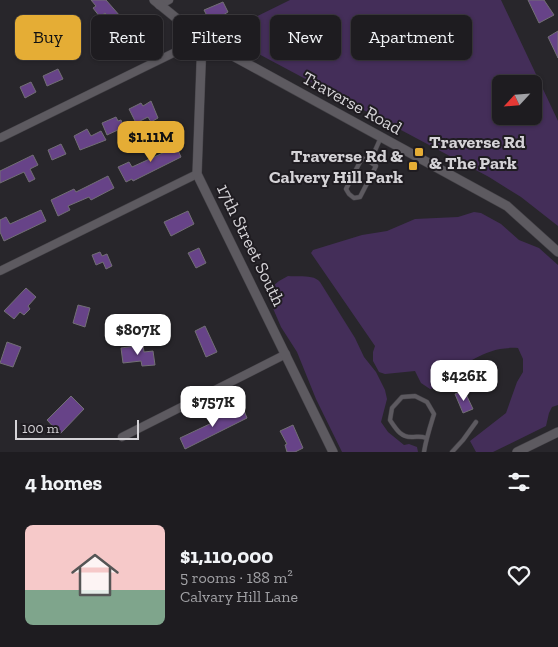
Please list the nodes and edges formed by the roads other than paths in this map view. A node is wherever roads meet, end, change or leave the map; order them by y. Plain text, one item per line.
1 (169, 0) edge
2 (157, 3) edge
3 (173, 16) edge
4 (173, 53) edge
5 (201, 60) edge
6 (240, 60) edge
7 (0, 138) edge
8 (381, 138) junction
9 (370, 162) junction
10 (197, 174) junction
11 (558, 252) edge
12 (0, 271) edge
13 (286, 354) junction
14 (476, 422) dead end
15 (558, 432) edge
16 (122, 437) dead end
17 (426, 438) junction
18 (333, 452) edge
19 (424, 452) edge
20 (452, 452) edge
21 (517, 452) edge

1 - 2 street
2 - 3 street, Traverse Road
4 - 7 street
5 - 10 street, 17th Street South
6 - 8 street, Traverse Road
8 - 9 lane
8 - 11 street, Traverse Road
9 - 9 lane
10 - 12 street
10 - 13 street, 17th Street South
13 - 16 street
13 - 18 street, 17th Street South
14 - 20 lane
15 - 21 street
17 - 17 lane
17 - 19 lane

